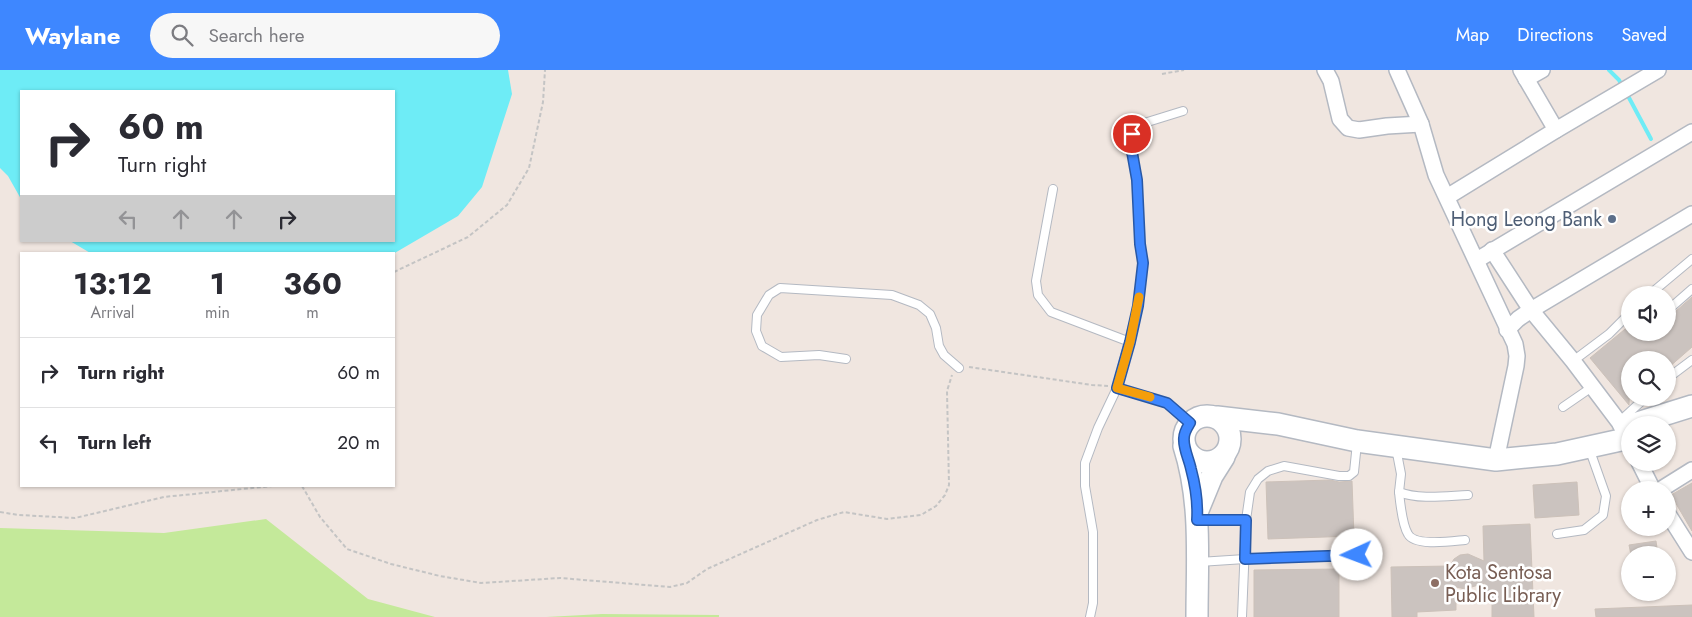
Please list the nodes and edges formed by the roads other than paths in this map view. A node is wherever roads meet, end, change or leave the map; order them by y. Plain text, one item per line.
1 (1325, 70) edge
2 (1397, 70) edge
3 (1542, 70) edge
4 (1658, 70) edge
5 (1524, 75) edge
6 (1183, 111) dead end
7 (1421, 124) junction
8 (1556, 130) junction
9 (1692, 132) edge
10 (1054, 189) dead end
11 (1447, 197) junction
12 (1692, 214) edge
13 (1492, 250) junction
14 (1692, 259) edge
15 (1477, 260) junction
16 (1660, 286) edge
17 (1692, 289) edge
18 (1676, 303) edge
19 (1531, 310) junction
20 (1621, 322) edge
21 (1507, 330) junction
22 (1130, 342) junction
23 (846, 358) dead end
24 (1573, 361) junction
25 (1690, 365) edge
26 (959, 368) road end
27 (1676, 373) edge
28 (1592, 387) junction
29 (1117, 388) junction
30 (1692, 406) edge
31 (1563, 407) dead end
32 (1666, 416) edge
33 (1217, 418) junction
34 (1692, 420) edge
35 (1190, 423) junction
36 (1621, 423) edge
37 (1278, 424) junction
38 (1676, 425) edge
39 (1621, 433) edge
40 (1358, 441) junction
41 (1184, 446) junction
42 (1396, 446) junction
43 (1589, 446) junction
44 (1226, 453) junction
45 (1496, 460) junction
46 (1692, 470) edge
47 (1674, 481) edge
48 (1398, 492) junction
49 (1468, 495) dead end
50 (1197, 517) junction
51 (1246, 520) junction
52 (1676, 525) edge
53 (1558, 534) dead end
54 (1465, 540) dead end
55 (1690, 543) edge
56 (1357, 555) dead end
57 (1245, 559) junction
58 (1197, 562) junction
59 (1090, 617) edge
60 (1197, 617) edge
61 (1242, 617) edge

1 - 7 street
2 - 7 street
3 - 5 street
4 - 8 street
5 - 8 street
6 - 22 lane
7 - 11 street
8 - 11 street
9 - 13 street
10 - 22 lane
11 - 15 street
12 - 19 street
13 - 15 street
13 - 19 street
14 - 16 lane
15 - 21 street
17 - 18 lane
19 - 21 street
19 - 24 street
20 - 24 lane
21 - 45 street
22 - 29 lane
23 - 26 lane
24 - 28 street
25 - 27 lane
28 - 31 lane
28 - 36 street
29 - 35 lane
29 - 59 lane
30 - 32 street
33 - 35 street
33 - 37 street
33 - 44 street
34 - 38 street
35 - 41 street
37 - 40 street
37 - 44 street
39 - 43 street
40 - 42 street
40 - 51 lane
41 - 44 street
41 - 50 street
42 - 45 street
42 - 48 lane
43 - 45 street
43 - 53 lane
44 - 50 street
46 - 47 street
48 - 49 lane
48 - 54 lane
50 - 51 lane
50 - 58 street
51 - 57 lane
52 - 55 street
56 - 57 lane
57 - 58 lane
57 - 61 lane
58 - 60 street

